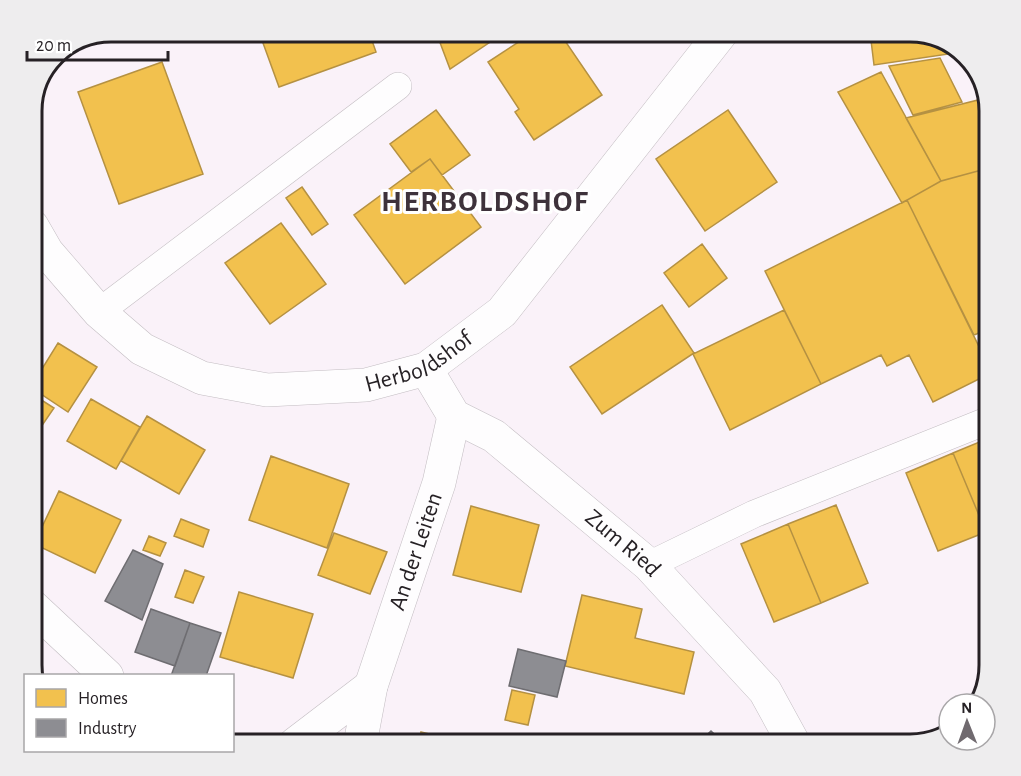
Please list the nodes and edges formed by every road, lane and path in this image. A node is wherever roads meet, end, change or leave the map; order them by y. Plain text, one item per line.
1 (714, 42) edge
2 (398, 86) dead end
3 (42, 252) edge
4 (99, 312) junction
5 (426, 369) junction
6 (454, 416) junction
7 (979, 424) edge
8 (649, 565) junction
9 (42, 615) edge
10 (105, 674) edge
11 (370, 686) junction
12 (308, 734) edge
13 (362, 734) edge
14 (789, 734) edge

1 - 5 street, Herboldshof
2 - 4 lane
3 - 4 street, Herboldshof
4 - 5 street, Herboldshof
5 - 6 street
6 - 8 street, Zum Ried
6 - 11 street, An der Leiten
7 - 8 lane
8 - 14 street, Zum Ried
9 - 10 street
11 - 12 street
11 - 13 street, An der Leiten

